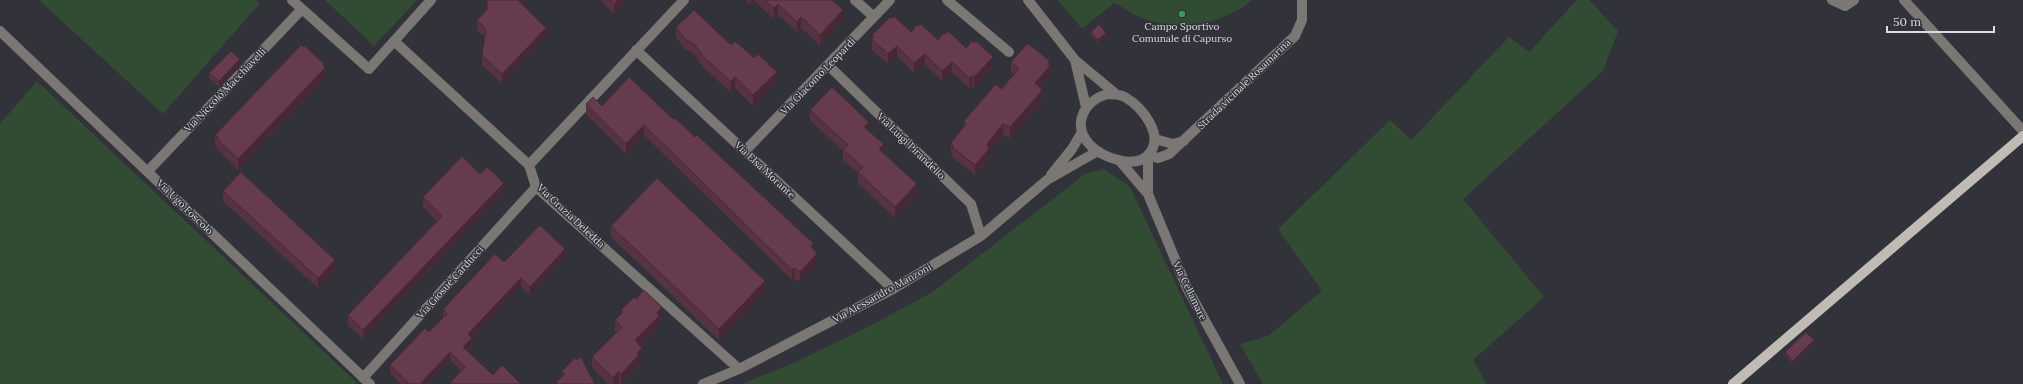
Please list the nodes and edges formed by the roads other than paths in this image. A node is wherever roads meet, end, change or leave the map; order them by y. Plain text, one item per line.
1 (292, 0) edge
2 (431, 0) edge
3 (684, 0) edge
4 (855, 0) edge
5 (890, 0) edge
6 (947, 0) edge
7 (1028, 0) edge
8 (1302, 0) edge
9 (1832, 0) edge
10 (1854, 0) edge
11 (1904, 0) edge
12 (302, 9) junction
13 (874, 17) junction
14 (0, 31) edge
15 (394, 41) junction
16 (636, 50) junction
17 (1009, 52) dead end
18 (1074, 60) junction
19 (828, 65) junction
20 (1116, 94) junction
21 (1086, 107) junction
22 (2023, 131) edge
23 (1082, 132) junction
24 (2023, 136) edge
25 (1155, 139) junction
26 (1184, 142) junction
27 (745, 151) junction
28 (1098, 151) junction
29 (1148, 155) junction
30 (1119, 160) junction
31 (529, 165) junction
32 (148, 171) junction
33 (1047, 180) junction
34 (536, 187) junction
35 (1148, 194) junction
36 (981, 236) junction
37 (893, 289) junction
38 (739, 369) junction
39 (366, 381) edge
40 (703, 384) edge
41 (1240, 384) edge
42 (1733, 384) edge

1 - 12 street
2 - 15 street
3 - 16 street
4 - 13 street
5 - 13 street, Via Giacomo Leopardi
6 - 17 street
7 - 18 street
8 - 26 street, Strada vicinale Rosamarina
9 - 10 street
11 - 22 street
12 - 15 street
12 - 32 street, Via Niccolò Macchiavelli
13 - 19 street, Via Giacomo Leopardi
14 - 32 street, Via Ugo Foscolo
15 - 31 street, Via Grazia Deledda
16 - 27 street, Via Elsa Morante
16 - 31 street
18 - 20 street
18 - 21 street
19 - 27 street, Via Giacomo Leopardi
19 - 36 street, Via Luigi Pirandello
20 - 21 street
20 - 25 street
21 - 23 street
23 - 28 street, Via Cellamare
23 - 33 street, Via Alessandro Manzoni
24 - 42 main road
25 - 26 street
25 - 29 street, Via Cellamare
26 - 29 street, Strada vicinale Rosamarina
27 - 37 street, Via Elsa Morante
28 - 30 street, Via Cellamare
28 - 33 street, Via Alessandro Manzoni
29 - 30 street, Via Cellamare
29 - 35 street, Via Cellamare
30 - 35 street, Via Cellamare
31 - 34 street, Via Grazia Deledda
32 - 39 street, Via Ugo Foscolo
33 - 36 street, Via Alessandro Manzoni
34 - 38 street, Via Grazia Deledda
34 - 39 street, Via Giosuè Carducci
35 - 41 street, Via Cellamare
36 - 37 street, Via Alessandro Manzoni
37 - 38 street, Via Alessandro Manzoni
38 - 40 street, Via Alessandro Manzoni

